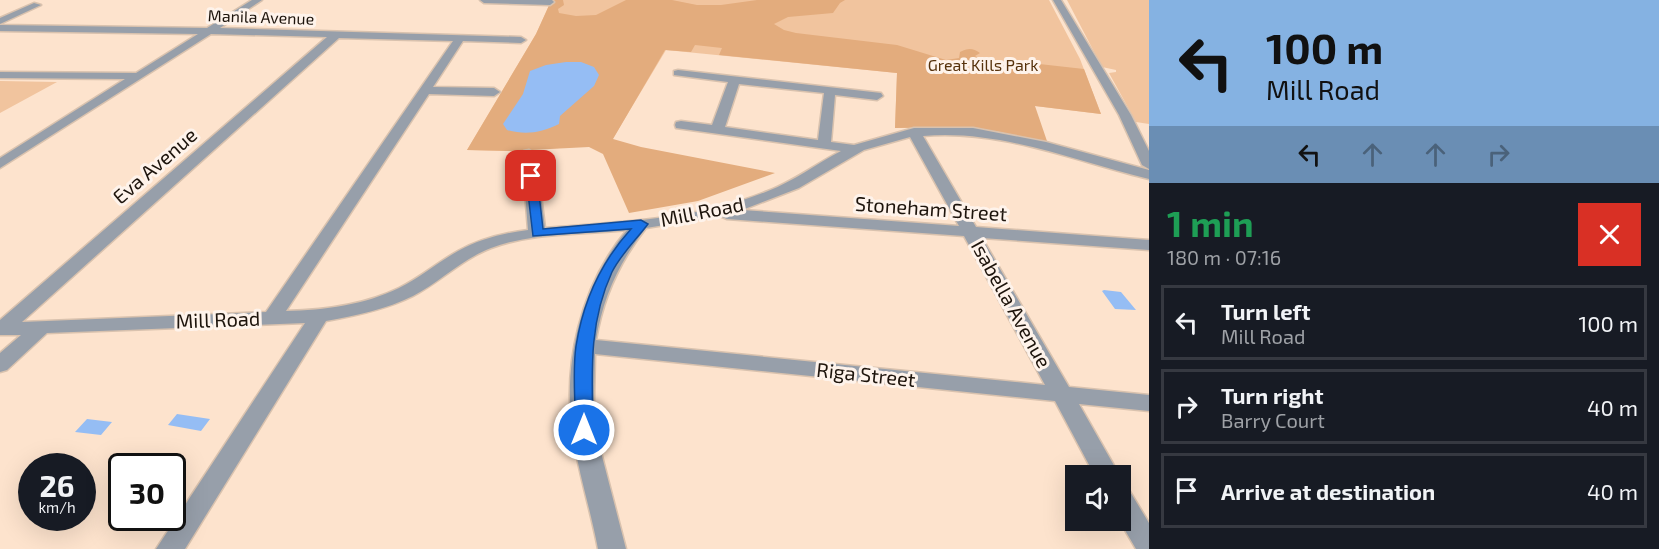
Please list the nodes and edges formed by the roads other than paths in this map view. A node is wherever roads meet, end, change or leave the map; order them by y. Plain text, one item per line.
1 (258, 0) edge
2 (484, 0) edge
3 (1057, 0) edge
4 (550, 2) dead end
5 (37, 5) dead end
6 (0, 21) edge
7 (0, 28) edge
8 (211, 31) junction
9 (336, 35) junction
10 (460, 38) junction
11 (521, 40) dead end
12 (678, 74) dead end
13 (0, 75) edge
14 (139, 76) junction
15 (735, 80) junction
16 (424, 90) junction
17 (830, 90) junction
18 (494, 92) dead end
19 (877, 96) dead end
20 (681, 125) dead end
21 (717, 130) junction
22 (915, 132) junction
23 (824, 145) junction
24 (855, 149) junction
25 (529, 154) dead end
26 (0, 164) edge
27 (1149, 165) edge
28 (1149, 175) edge
29 (711, 213) junction
30 (641, 224) junction
31 (971, 233) junction
32 (537, 234) junction
33 (1149, 245) edge
34 (319, 316) junction
35 (272, 318) junction
36 (42, 327) junction
37 (1, 329) edge
38 (584, 346) junction
39 (0, 365) edge
40 (1061, 395) junction
41 (1149, 404) edge
42 (1102, 465) edge
43 (1131, 517) edge
44 (1149, 547) edge
45 (170, 549) edge
46 (612, 549) edge

1 - 8 street
2 - 4 street
3 - 27 street
5 - 6 street
7 - 8 street, Manila Avenue
8 - 9 street, Manila Avenue
8 - 14 street
9 - 10 street, Manila Avenue
9 - 37 street, Eva Avenue
10 - 11 street, Manila Avenue
10 - 16 street
12 - 15 street
13 - 14 street
14 - 26 street
15 - 17 street
15 - 21 street
16 - 18 street
16 - 35 street
17 - 19 street
17 - 23 street
20 - 21 street
21 - 23 street
22 - 24 street, Mill Road
22 - 28 street, Mill Road
22 - 31 street, Isabella Avenue
23 - 24 street
24 - 29 street, Mill Road
25 - 32 street
29 - 30 street, Mill Road
29 - 31 street, Stoneham Street
30 - 32 street, Mill Road
30 - 38 street
31 - 33 street, Stoneham Street
31 - 40 street, Isabella Avenue
32 - 34 street, Mill Road
34 - 35 street, Mill Road
34 - 45 street
35 - 36 street, Mill Road
36 - 37 street, Mill Road
36 - 39 street
38 - 40 street, Riga Street
38 - 46 street
40 - 41 street, Riga Street
40 - 42 street, Isabella Avenue
43 - 44 street

